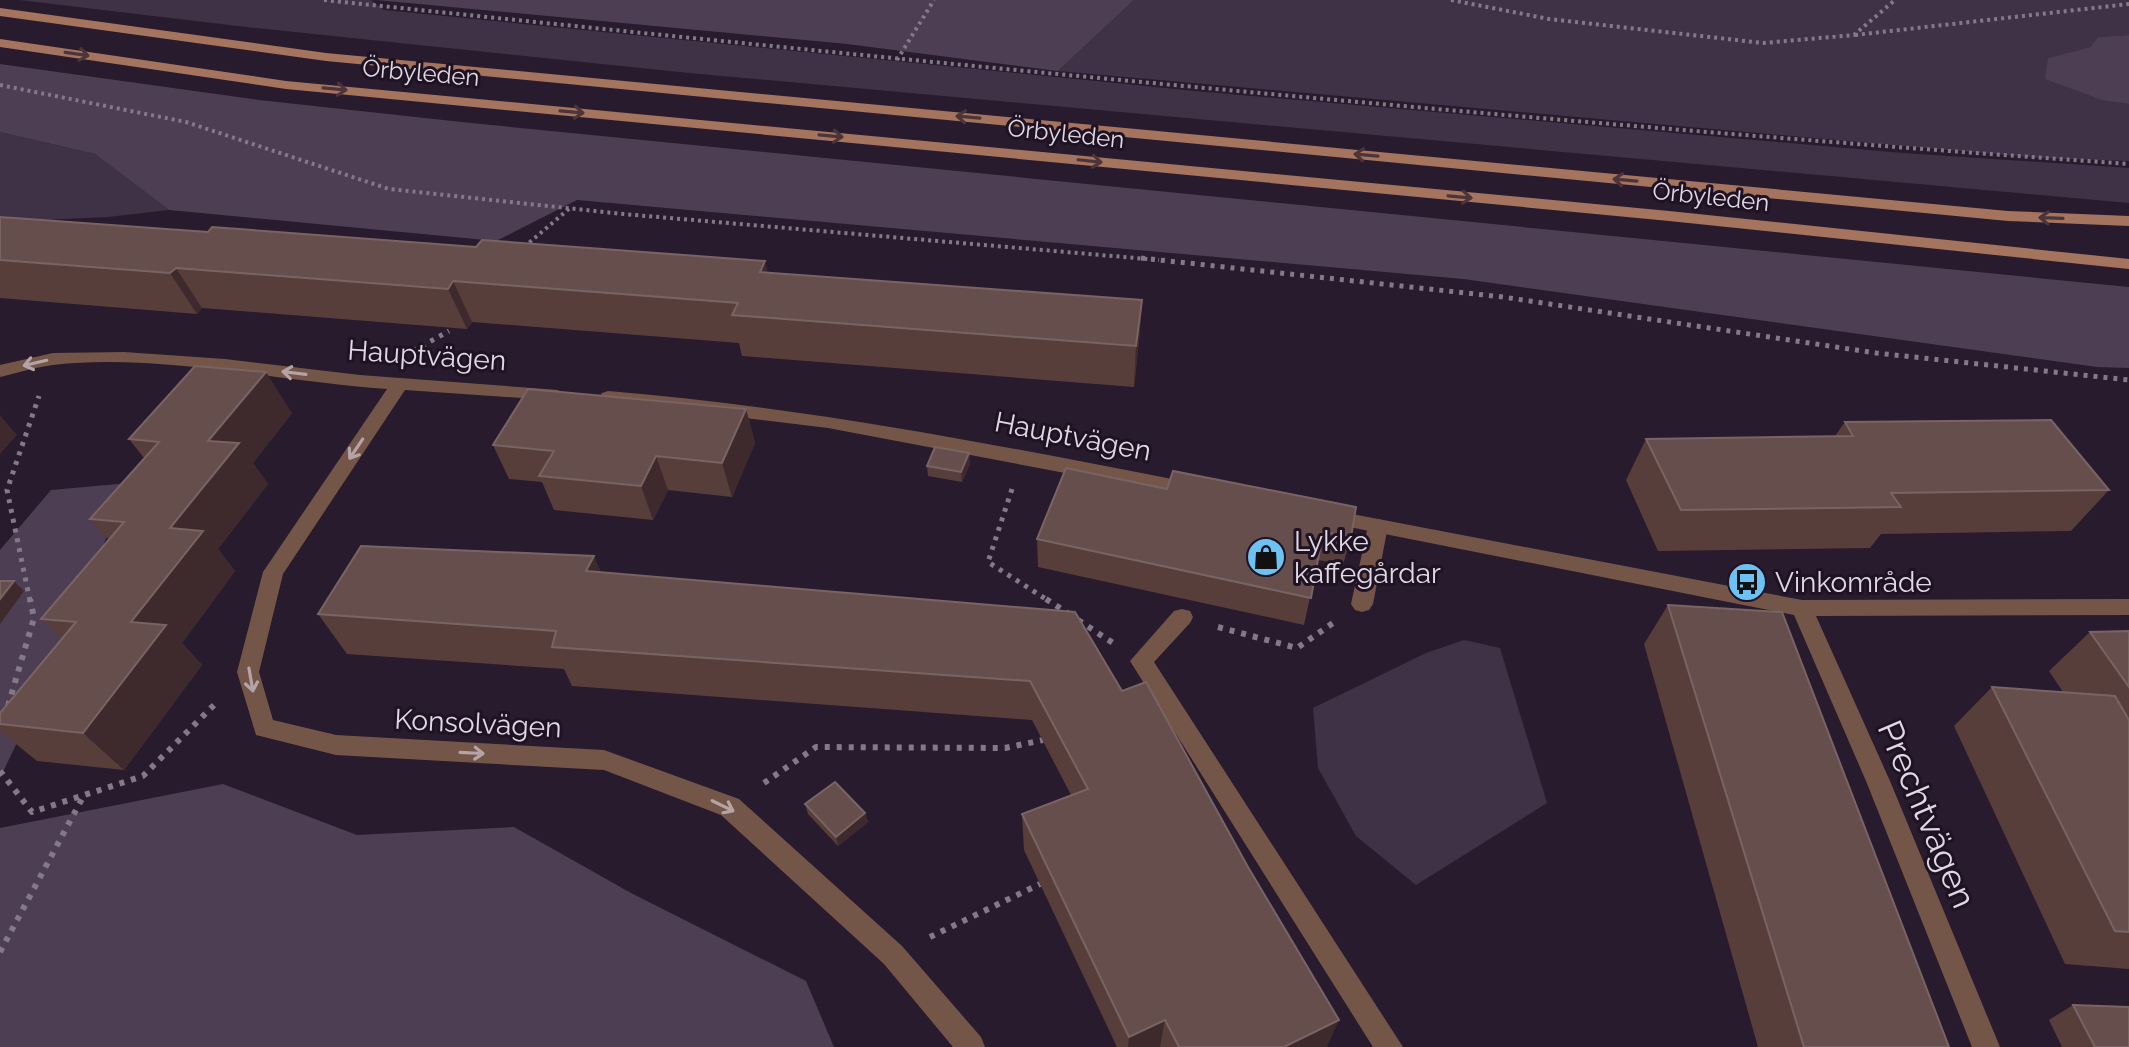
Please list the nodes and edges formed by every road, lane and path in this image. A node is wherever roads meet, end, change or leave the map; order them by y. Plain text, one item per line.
1 (324, 0) edge
2 (934, 0) edge
3 (1451, 0) edge
4 (1895, 0) edge
5 (2129, 1) edge
6 (0, 12) edge
7 (1854, 35) junction
8 (0, 43) edge
9 (897, 60) junction
10 (0, 85) edge
11 (2129, 164) edge
12 (570, 208) junction
13 (2129, 221) edge
14 (514, 256) edge
15 (2129, 264) edge
16 (53, 359) junction
17 (0, 371) edge
18 (2129, 380) edge
19 (400, 384) junction
20 (1023, 457) junction
21 (1209, 493) edge
22 (1301, 511) edge
23 (1378, 526) junction
24 (1362, 604) joint
25 (2129, 607) edge
26 (1802, 608) junction
27 (1182, 617) joint
28 (1141, 661) junction
29 (248, 672) junction
30 (4, 719) edge
31 (1043, 740) edge
32 (0, 771) edge
33 (84, 795) junction
34 (730, 807) junction
35 (1040, 884) edge
36 (0, 952) edge
37 (893, 955) junction
38 (971, 1047) edge
39 (1389, 1047) edge
40 (1986, 1047) edge

1 - 9 path
2 - 9 path
3 - 7 path
4 - 7 path
5 - 7 path
13 -> 6 main road, Örbyleden
8 -> 15 main road, Örbyleden
9 - 11 path
10 - 12 path
12 - 14 path
12 - 18 path
16 -> 17 street, Hauptvägen
19 -> 16 street, Hauptvägen
16 - 30 path
19 - 20 street, Hauptvägen
19 -> 29 street, Konsolvägen
20 - 21 street, Hauptvägen
20 - 28 path
22 - 23 street
23 - 24 street
23 - 26 street
24 - 27 path
25 - 26 street
26 - 40 street, Prechtvägen
27 - 28 street
28 - 39 street
29 - 33 path
29 -> 34 street, Konsolvägen
31 - 34 path
32 - 33 path
33 - 36 path
34 - 37 street, Konsolvägen
35 - 37 path
37 - 38 street, Konsolvägen

